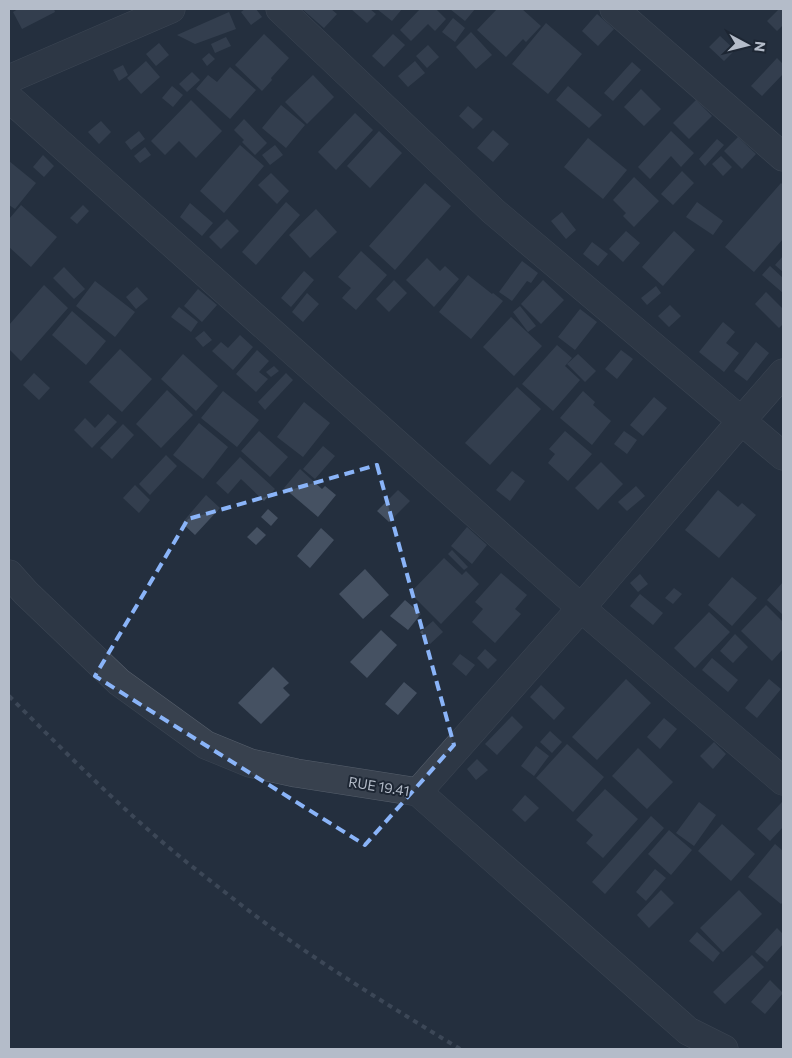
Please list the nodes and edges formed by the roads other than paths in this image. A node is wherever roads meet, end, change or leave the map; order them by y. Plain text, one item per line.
1 (171, 9) edge
2 (280, 9) edge
3 (614, 9) edge
4 (9, 79) edge
5 (9, 98) edge
6 (783, 157) edge
7 (783, 373) edge
8 (742, 420) junction
9 (783, 456) edge
10 (9, 574) edge
11 (581, 608) junction
12 (783, 781) edge
13 (418, 792) junction
14 (724, 1049) edge

1 - 4 street
2 - 8 street
3 - 6 street
5 - 11 street
7 - 8 street
8 - 9 street
8 - 11 street
10 - 13 street, RUE 19.41
11 - 12 street
11 - 13 street
13 - 14 street, RUE 19.41

